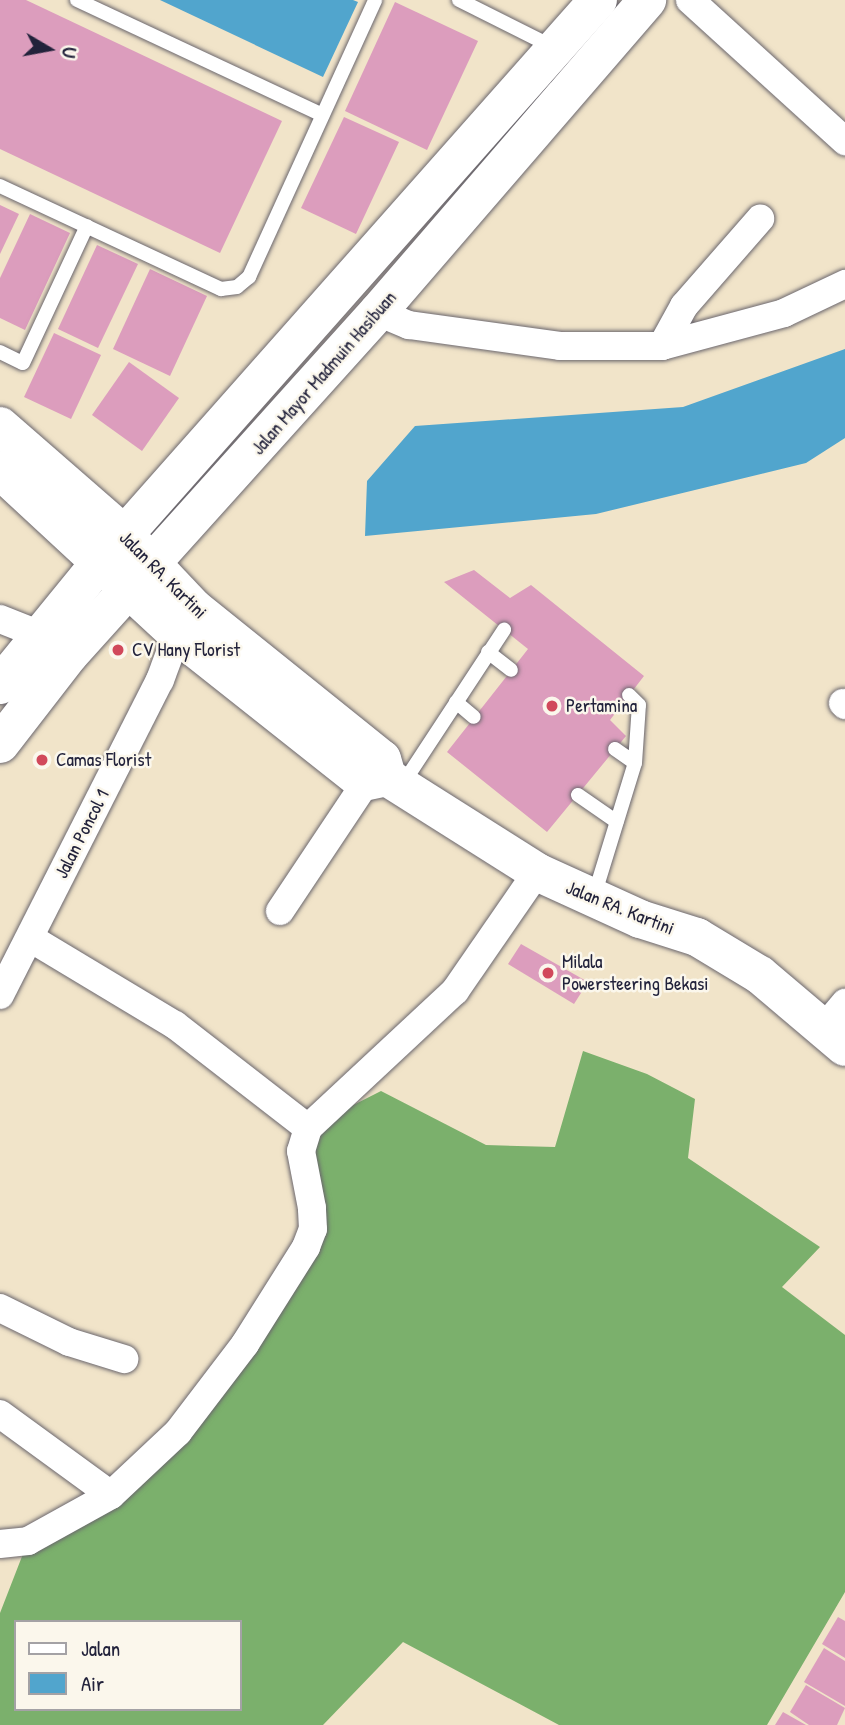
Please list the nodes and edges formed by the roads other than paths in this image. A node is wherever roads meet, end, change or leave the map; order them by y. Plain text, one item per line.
1 (77, 0) edge
2 (375, 0) edge
3 (459, 0) edge
4 (598, 0) edge
5 (647, 0) edge
6 (690, 0) edge
7 (556, 49) junction
8 (322, 116) junction
9 (845, 141) edge
10 (0, 186) edge
11 (760, 219) dead end
12 (87, 226) junction
13 (845, 284) edge
14 (378, 312) junction
15 (662, 346) junction
16 (0, 352) edge
17 (0, 426) edge
18 (0, 470) edge
19 (113, 548) junction
20 (142, 577) junction
21 (0, 619) edge
22 (504, 630) dead end
23 (38, 634) junction
24 (177, 634) junction
25 (488, 653) junction
26 (511, 670) dead end
27 (0, 685) edge
28 (629, 695) dead end
29 (456, 702) junction
30 (474, 717) dead end
31 (0, 744) edge
32 (615, 749) dead end
33 (635, 762) junction
34 (383, 776) junction
35 (578, 795) dead end
36 (617, 821) junction
37 (537, 872) junction
38 (593, 899) junction
39 (280, 911) dead end
40 (30, 938) junction
41 (0, 995) edge
42 (838, 1026) edge
43 (308, 1128) junction
44 (0, 1308) edge
45 (124, 1359) dead end
46 (0, 1414) edge
47 (111, 1495) junction
48 (0, 1544) edge

1 - 8 lane
2 - 8 lane
3 - 7 lane
4 - 7 main road
5 - 14 main road, Jalan Mayor Madmuin Hasibuan
6 - 9 street
7 - 19 main road
8 - 12 lane
10 - 12 lane
11 - 15 street
12 - 16 lane
13 - 15 street
14 - 15 street
14 - 20 main road, Jalan Mayor Madmuin Hasibuan
17 - 19 main road, Jalan RA. Kartini
18 - 19 main road, Jalan RA. Kartini
19 - 20 main road, Jalan RA. Kartini
19 - 23 main road
20 - 24 main road, Jalan RA. Kartini
20 - 31 main road, Jalan Mayor Madmuin Hasibuan
20 - 34 main road, Jalan RA. Kartini
21 - 23 street
22 - 25 lane
23 - 27 main road
24 - 34 main road, Jalan RA. Kartini
24 - 40 street, Jalan Poncol 1
25 - 26 lane
25 - 29 lane
28 - 33 lane
29 - 30 lane
29 - 34 lane
32 - 33 lane
33 - 36 lane
34 - 37 main road, Jalan RA. Kartini
34 - 39 street
35 - 36 lane
36 - 38 lane
37 - 38 main road, Jalan RA. Kartini
37 - 43 street
38 - 42 main road, Jalan RA. Kartini
40 - 41 street, Jalan Poncol 1
40 - 43 street
43 - 47 street
44 - 45 street
46 - 47 street
47 - 48 street

